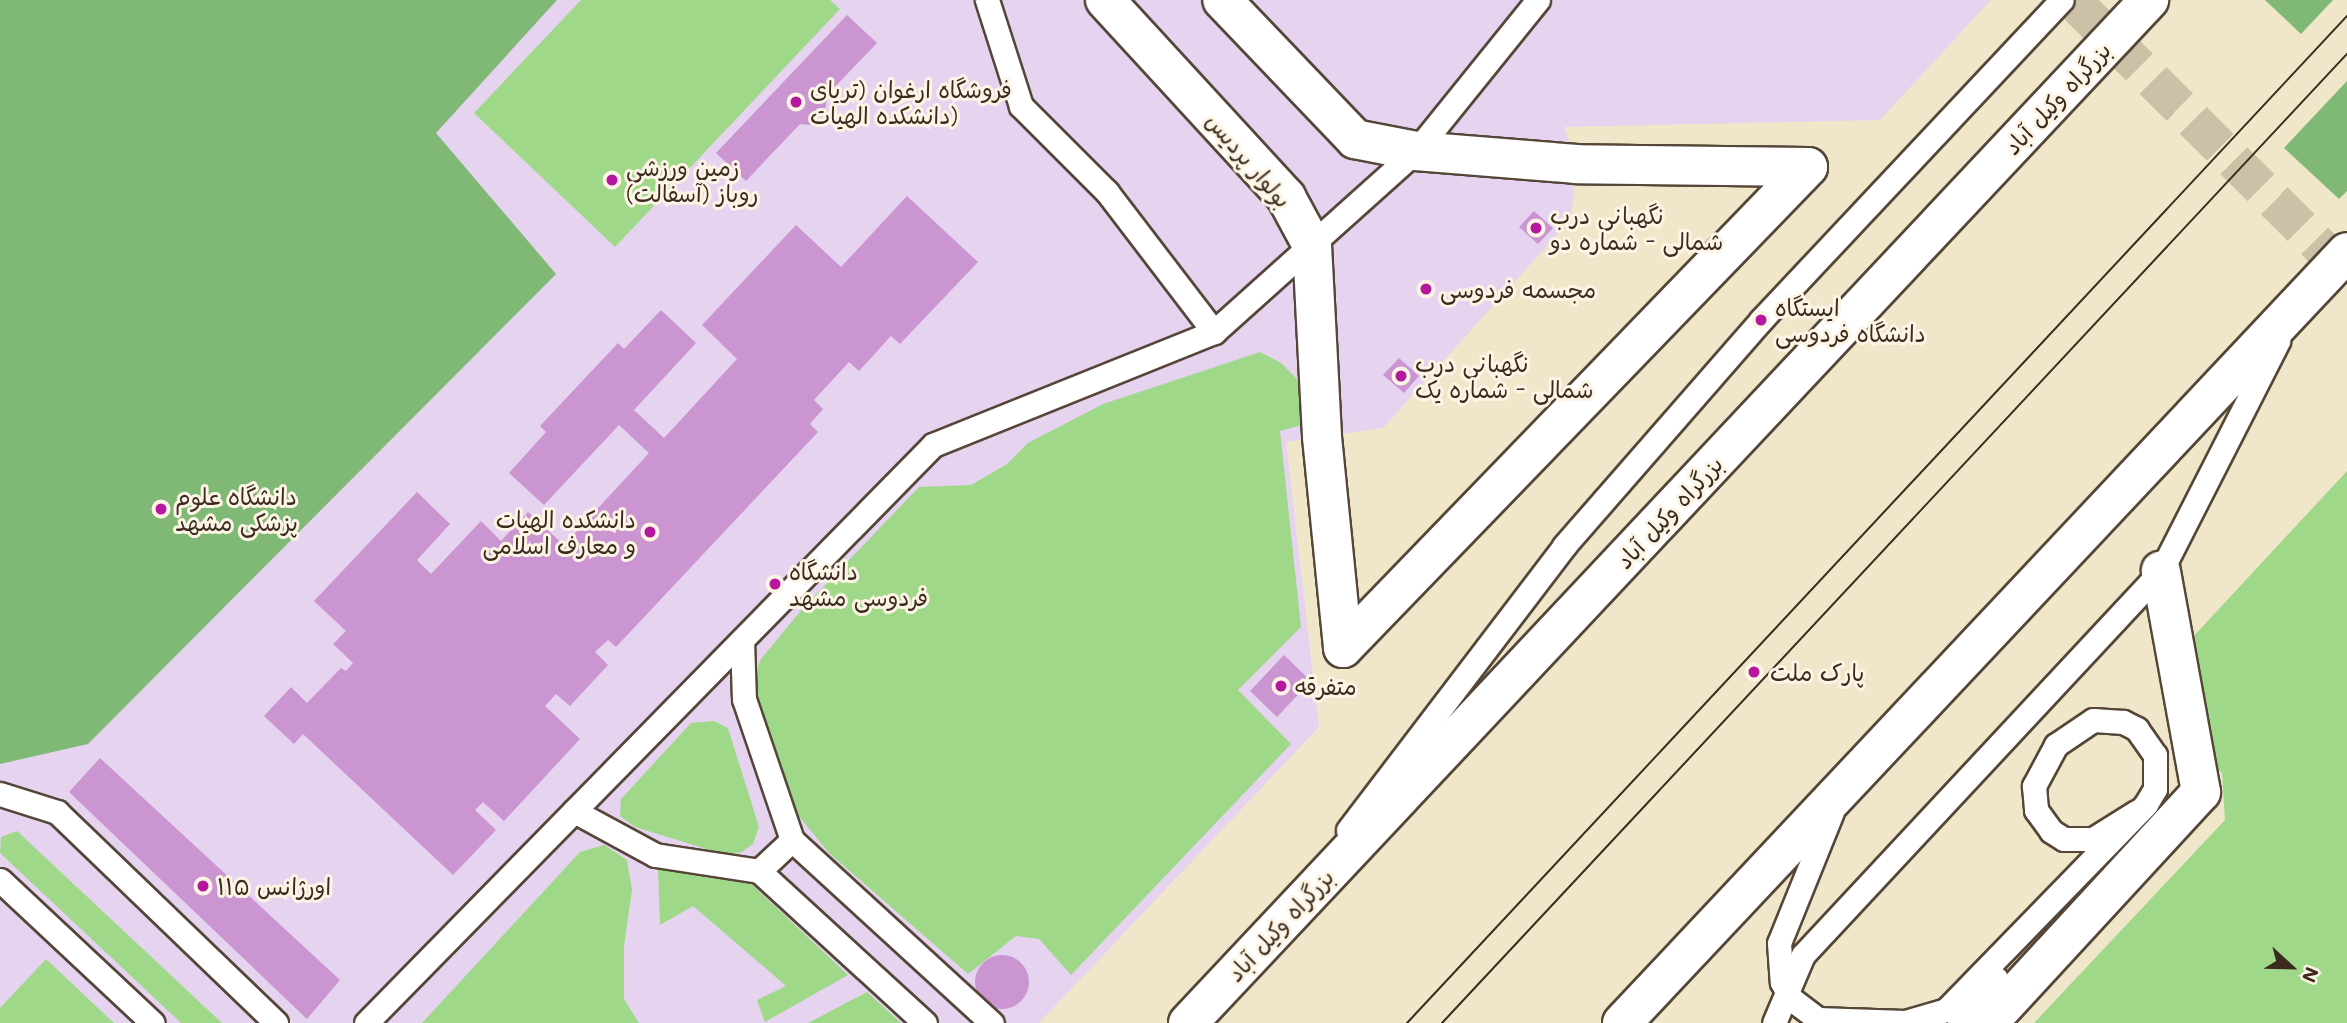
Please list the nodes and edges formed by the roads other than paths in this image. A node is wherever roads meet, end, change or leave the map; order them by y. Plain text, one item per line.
1 (987, 0) edge
2 (1105, 0) edge
3 (1222, 0) edge
4 (1538, 0) edge
5 (2062, 0) edge
6 (2149, 0) edge
7 (1416, 151) junction
8 (1312, 245) junction
9 (2347, 252) edge
10 (2295, 307) junction
11 (1214, 332) junction
12 (2161, 571) junction
13 (742, 640) junction
14 (1839, 792) junction
15 (0, 794) edge
16 (574, 811) junction
17 (792, 840) junction
18 (759, 871) junction
19 (0, 880) edge
20 (1251, 957) junction
21 (153, 1023) edge
22 (276, 1023) edge
23 (366, 1023) edge
24 (925, 1023) edge
25 (992, 1023) edge
26 (1188, 1023) edge
27 (1622, 1023) edge
28 (1774, 1023) edge
29 (1959, 1023) edge
30 (1988, 1023) edge

1 - 11 lane
2 - 8 main road, بولوار پردیس
3 - 7 main road
4 - 7 lane
5 - 20 lane
6 - 20 main road, بزرگراه وکیل آباد
7 - 8 lane
7 - 8 main road, بولوار پردیس
8 - 11 lane
9 - 10 main road
10 - 12 lane
10 - 14 main road
11 - 13 lane
12 - 28 lane
12 - 30 main road
13 - 16 lane
13 - 17 lane
14 - 27 main road
14 - 29 lane
15 - 22 lane
16 - 18 lane
16 - 23 lane
17 - 18 lane
17 - 25 lane
18 - 24 lane
19 - 21 lane
20 - 26 main road, بزرگراه وکیل آباد

